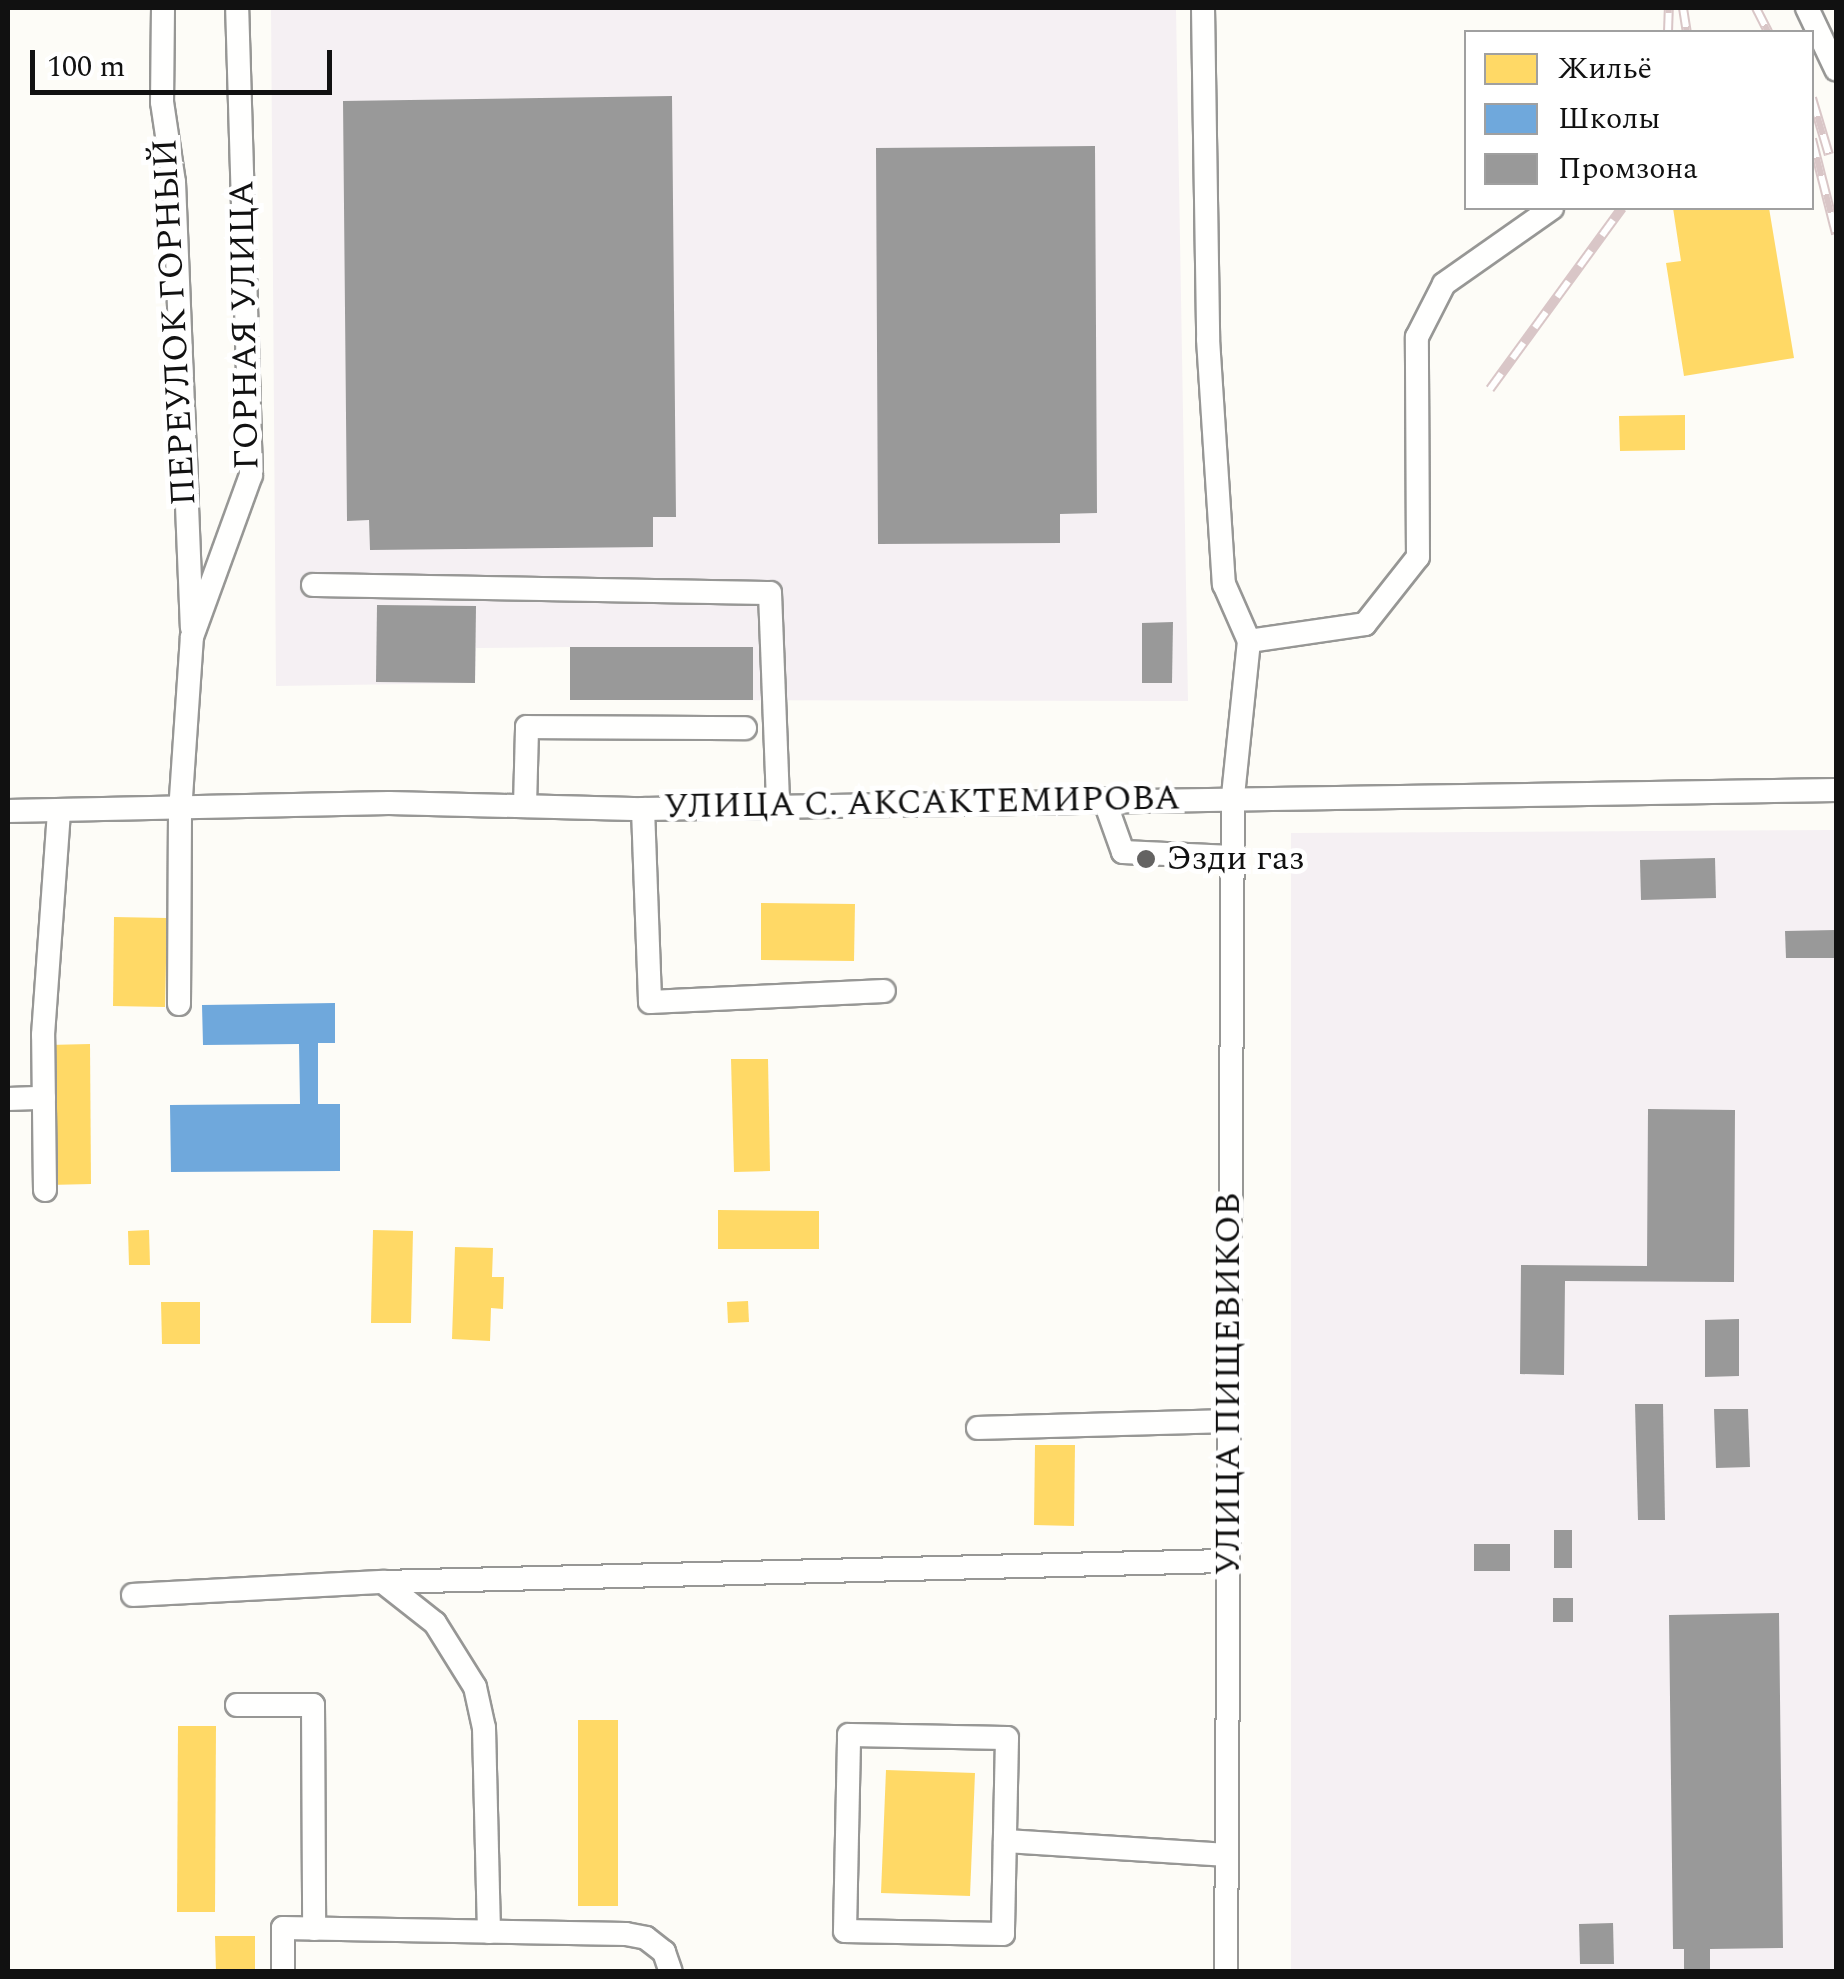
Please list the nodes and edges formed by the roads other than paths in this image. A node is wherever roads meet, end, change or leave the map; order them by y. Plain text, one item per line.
1 (163, 8) edge
2 (238, 8) edge
3 (1203, 8) edge
4 (1806, 8) edge
5 (1836, 69) edge
6 (1549, 210) edge
7 (313, 585) dead end
8 (192, 637) junction
9 (1249, 641) junction
10 (745, 728) dead end
11 (1836, 790) edge
12 (1232, 796) junction
13 (1104, 799) junction
14 (525, 806) junction
15 (778, 806) junction
16 (643, 808) junction
17 (8, 811) edge
18 (58, 812) junction
19 (180, 812) junction
20 (1232, 857) junction
21 (884, 991) dead end
22 (180, 1004) dead end
23 (44, 1098) junction
24 (8, 1099) edge
25 (46, 1190) dead end
26 (1228, 1421) junction
27 (978, 1428) dead end
28 (1227, 1561) junction
29 (383, 1582) junction
30 (133, 1595) dead end
31 (237, 1705) dead end
32 (1005, 1841) junction
33 (1225, 1856) junction
34 (314, 1929) junction
35 (489, 1932) junction
36 (283, 1972) edge
37 (671, 1972) edge
38 (1226, 1972) edge

1 - 8 street, ПЕРЕУЛОК ГОРНЫЙ
2 - 8 street, ГОРНАЯ УЛИЦА
3 - 9 street
4 - 5 street
6 - 9 street
7 - 15 street
8 - 19 street, ГОРНАЯ УЛИЦА
9 - 12 street, УЛИЦА ПИЩЕВИКОВ
10 - 14 street
11 - 12 street, УЛИЦА С. АКСАКТЕМИРОВА
12 - 13 street, УЛИЦА С. АКСАКТЕМИРОВА
12 - 20 street, УЛИЦА ПИЩЕВИКОВ
13 - 15 street, УЛИЦА С. АКСАКТЕМИРОВА
13 - 20 street
14 - 16 street, УЛИЦА С. АКСАКТЕМИРОВА
14 - 19 street, УЛИЦА С. АКСАКТЕМИРОВА
15 - 16 street, УЛИЦА С. АКСАКТЕМИРОВА
16 - 21 street
17 - 18 street, УЛИЦА С. АКСАКТЕМИРОВА
18 - 19 street, УЛИЦА С. АКСАКТЕМИРОВА
18 - 23 street
19 - 22 street, ГОРНАЯ УЛИЦА
20 - 26 street, УЛИЦА ПИЩЕВИКОВ
23 - 24 street
23 - 25 street
26 - 27 street
26 - 28 street, УЛИЦА ПИЩЕВИКОВ
28 - 29 street
28 - 33 street, УЛИЦА ПИЩЕВИКОВ
29 - 30 street
29 - 35 street
31 - 34 street
32 - 32 street
32 - 33 street
33 - 38 street, УЛИЦА ПИЩЕВИКОВ
34 - 35 street
34 - 36 street
35 - 37 street

